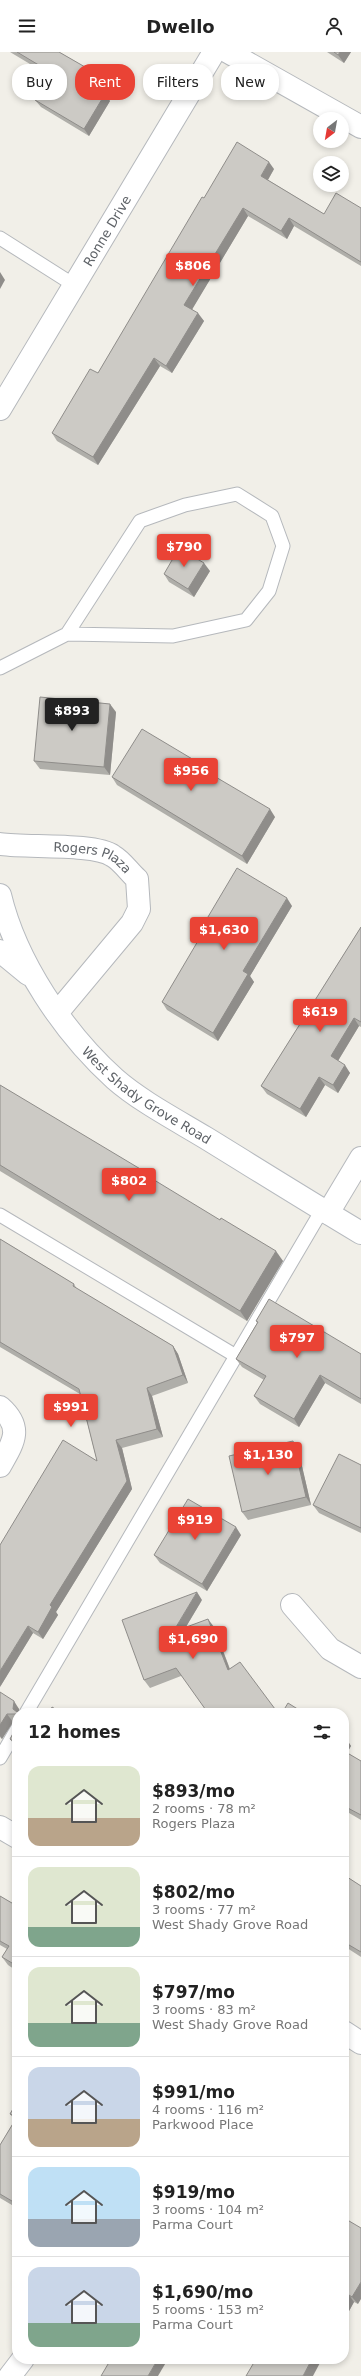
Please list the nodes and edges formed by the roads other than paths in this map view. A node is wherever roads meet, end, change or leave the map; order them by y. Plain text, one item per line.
1 (214, 52) edge
2 (228, 52) edge
3 (361, 127) edge
4 (0, 238) edge
5 (74, 285) junction
6 (0, 409) edge
7 (68, 634) junction
8 (0, 668) edge
9 (0, 844) edge
10 (0, 894) edge
11 (0, 951) edge
12 (36, 980) junction
13 (57, 1012) junction
14 (361, 1158) edge
15 (325, 1211) junction
16 (0, 1215) edge
17 (361, 1233) edge
18 (236, 1356) junction
19 (0, 1407) edge
20 (0, 1466) edge
21 (292, 1605) dead end
22 (361, 1668) edge
23 (29, 1708) edge
24 (12, 1738) edge
25 (0, 1758) edge
26 (0, 1827) edge
27 (12, 1834) edge
28 (349, 2035) edge
29 (361, 2043) edge
30 (19, 2364) edge
31 (0, 2368) edge
32 (4, 2376) edge
33 (10, 2376) edge

1 - 5 street, Ronne Drive
2 - 3 street
4 - 5 lane
5 - 6 street, Ronne Drive
7 - 7 lane
7 - 8 lane
9 - 13 street, Rogers Plaza
10 - 12 street, West Shady Grove Road
11 - 12 street
12 - 13 street, West Shady Grove Road
13 - 15 street, West Shady Grove Road
14 - 15 street
15 - 17 street, West Shady Grove Road
15 - 18 lane
16 - 18 lane
18 - 23 lane
19 - 20 street
21 - 22 street
24 - 25 lane
26 - 27 street
28 - 29 street
30 - 33 street
31 - 32 street

